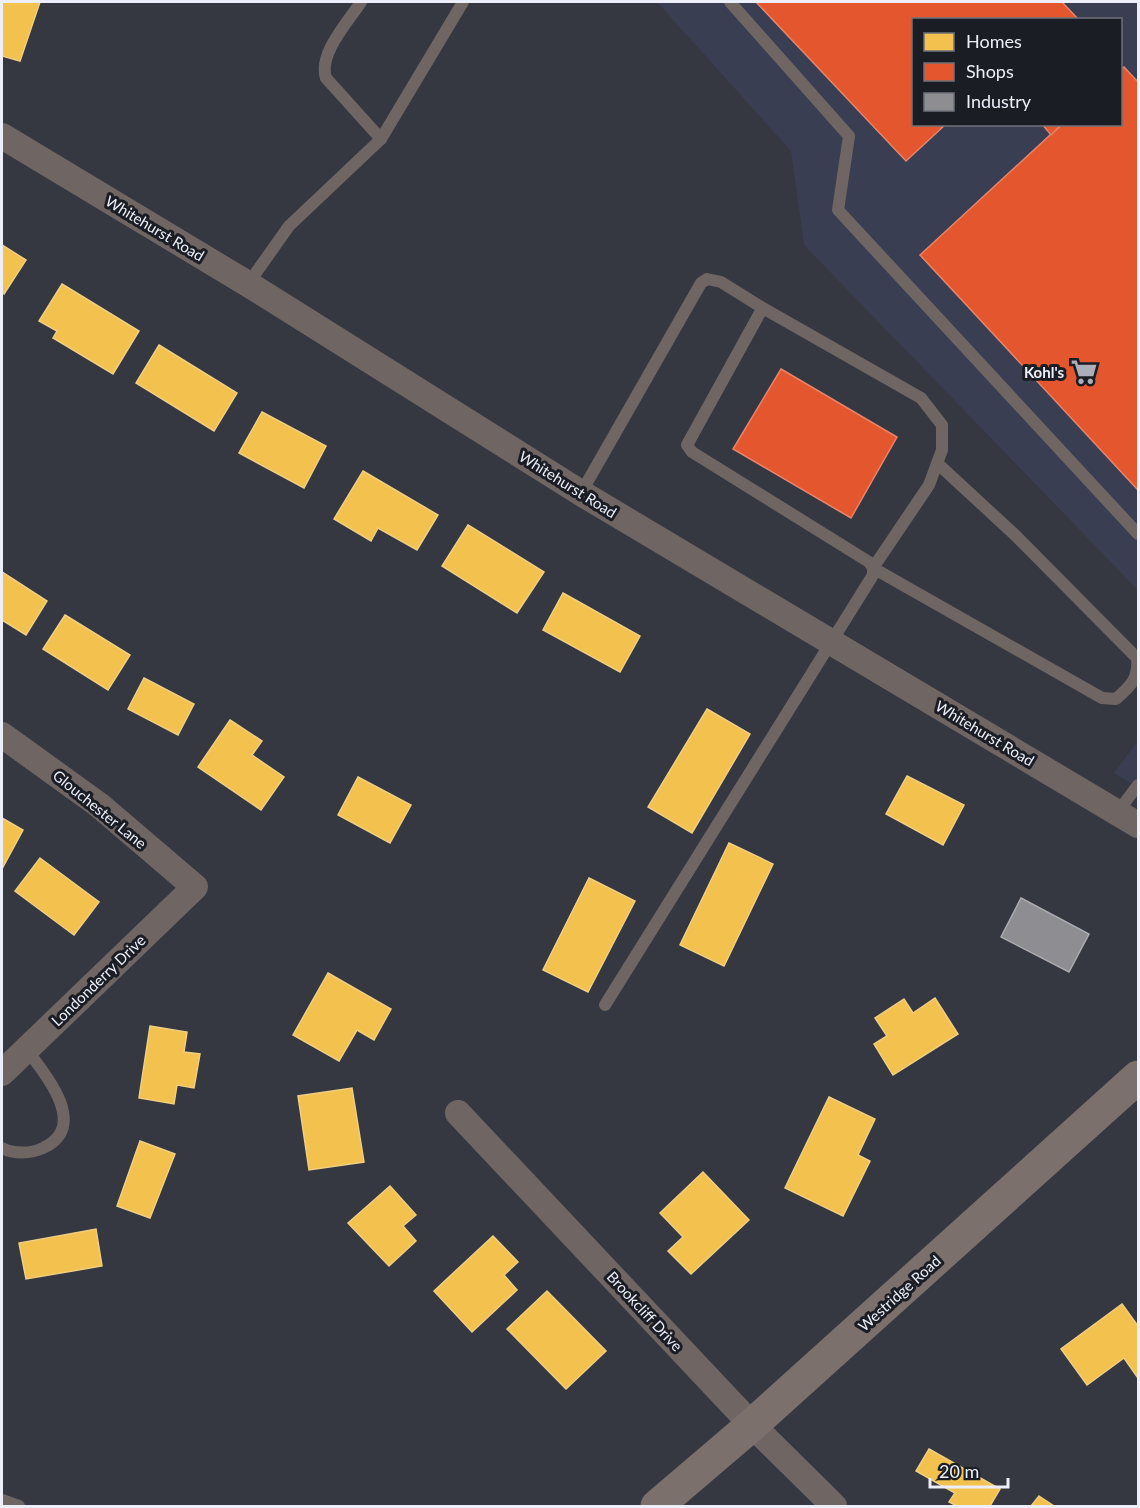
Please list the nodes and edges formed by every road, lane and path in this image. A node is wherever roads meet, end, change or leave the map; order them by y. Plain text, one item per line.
1 (361, 2) edge
2 (463, 2) edge
3 (729, 2) edge
4 (2, 136) edge
5 (381, 139) junction
6 (248, 284) junction
7 (761, 307) junction
8 (937, 463) junction
9 (581, 493) junction
10 (1138, 534) edge
11 (873, 568) junction
12 (831, 641) junction
13 (2, 735) edge
14 (1138, 785) edge
15 (1128, 819) edge
16 (195, 887) joint
17 (604, 1005) dead end
18 (26, 1049) junction
19 (2, 1073) edge
20 (1138, 1077) edge
21 (458, 1113) dead end
22 (2, 1148) edge
23 (752, 1425) junction
24 (2, 1500) edge
25 (19, 1506) edge
26 (657, 1506) edge
27 (834, 1506) edge

1 - 5 lane
2 - 5 lane
3 - 10 lane
4 - 6 street, Whitehurst Road
5 - 6 lane
6 - 9 street, Whitehurst Road
7 - 8 lane
7 - 9 lane
7 - 11 lane
8 - 11 lane
8 - 11 lane
9 - 12 street, Whitehurst Road
11 - 12 lane
12 - 15 street, Whitehurst Road
12 - 17 lane
13 - 16 street, Glouchester Lane
14 - 15 lane
16 - 18 street, Londonderry Drive
18 - 19 street, Londonderry Drive
18 - 22 lane
20 - 23 main road, Westridge Road
21 - 23 street, Brookcliff Drive
23 - 26 main road, Westridge Road
23 - 27 street, Brookcliff Drive
24 - 25 lane

